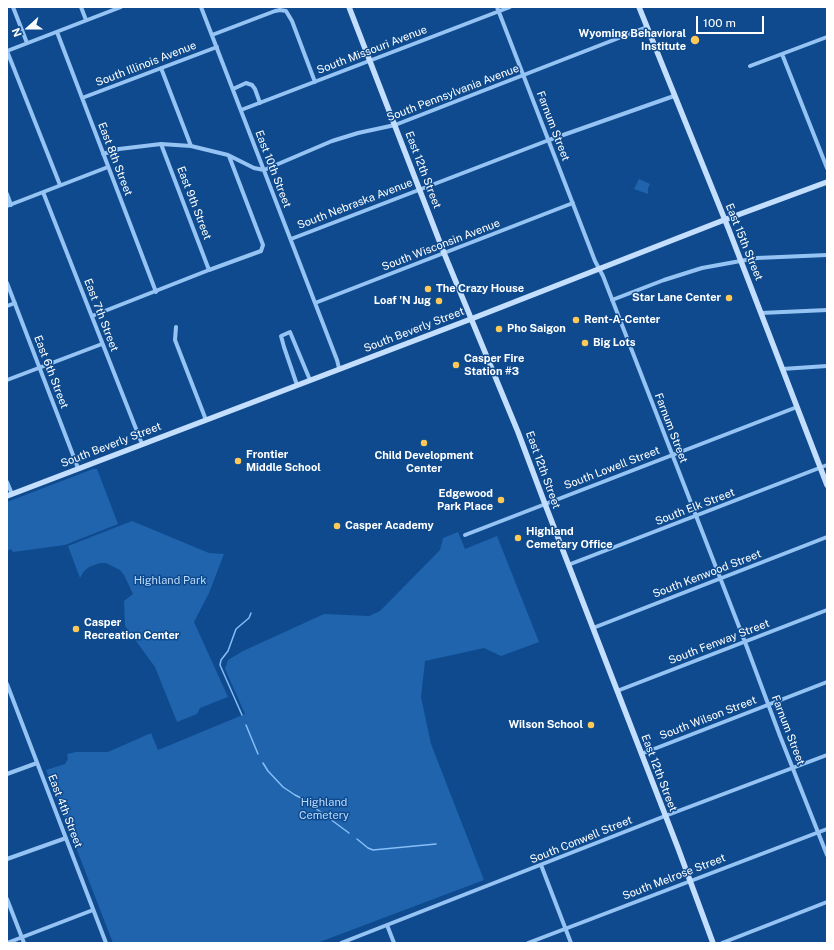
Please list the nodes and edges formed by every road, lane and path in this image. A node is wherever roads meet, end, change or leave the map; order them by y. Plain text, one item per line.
1 (13, 7) edge
2 (81, 7) edge
3 (121, 7) edge
4 (201, 7) edge
5 (349, 7) edge
6 (510, 7) edge
7 (639, 7) edge
8 (498, 9) edge
9 (86, 20) junction
10 (647, 27) junction
11 (57, 32) junction
12 (212, 35) junction
13 (827, 36) edge
14 (27, 44) junction
15 (217, 47) junction
16 (7, 51) edge
17 (782, 54) junction
18 (370, 61) junction
19 (750, 66) dead end
20 (161, 68) junction
21 (524, 75) junction
22 (315, 82) junction
23 (233, 89) junction
24 (674, 96) junction
25 (82, 98) junction
26 (260, 103) junction
27 (241, 110) junction
28 (395, 125) junction
29 (549, 140) junction
30 (161, 144) junction
31 (191, 146) junction
32 (103, 154) junction
33 (228, 155) junction
34 (108, 167) junction
35 (827, 168) edge
36 (264, 170) junction
37 (827, 182) edge
38 (60, 185) junction
39 (419, 189) junction
40 (44, 192) junction
41 (7, 194) edge
42 (573, 203) junction
43 (9, 206) edge
44 (724, 220) junction
45 (291, 239) junction
46 (444, 253) junction
47 (827, 255) edge
48 (740, 260) junction
49 (599, 269) junction
50 (209, 270) junction
51 (7, 283) edge
52 (156, 292) junction
53 (612, 300) junction
54 (14, 303) junction
55 (315, 303) junction
56 (7, 306) edge
57 (827, 310) edge
58 (761, 313) junction
59 (92, 316) junction
60 (471, 319) junction
61 (176, 327) dead end
62 (102, 344) junction
63 (827, 366) edge
64 (39, 367) junction
65 (339, 368) junction
66 (782, 368) junction
67 (7, 380) edge
68 (310, 380) junction
69 (297, 385) junction
70 (797, 407) junction
71 (206, 420) junction
72 (142, 444) junction
73 (672, 455) junction
74 (827, 465) edge
75 (78, 468) junction
76 (820, 468) junction
77 (7, 482) edge
78 (827, 486) edge
79 (9, 495) edge
80 (545, 504) junction
81 (696, 516) junction
82 (465, 535) dead end
83 (827, 538) edge
84 (568, 565) junction
85 (720, 579) junction
86 (827, 610) edge
87 (593, 628) junction
88 (745, 642) junction
89 (827, 682) edge
90 (7, 684) edge
91 (8, 691) edge
92 (617, 691) junction
93 (768, 704) junction
94 (641, 754) junction
95 (827, 755) edge
96 (36, 763) junction
97 (792, 768) junction
98 (7, 774) edge
99 (665, 816) junction
100 (827, 829) edge
101 (818, 832) junction
102 (66, 838) junction
103 (827, 855) edge
104 (7, 859) edge
105 (541, 866) junction
106 (690, 880) junction
107 (7, 899) edge
108 (827, 902) edge
109 (93, 910) junction
110 (387, 925) junction
111 (565, 929) junction
112 (22, 937) junction
113 (7, 943) edge
114 (24, 943) edge
115 (106, 943) edge
116 (341, 943) edge
117 (394, 943) edge
118 (528, 943) edge
119 (571, 943) edge
120 (713, 943) edge
121 (722, 943) edge

1 - 14 street
2 - 9 street
3 - 9 street
4 - 12 street, East 10th Street
5 - 18 main road, East 12th Street
6 - 8 street, South Missouri Avenue
7 - 10 main road, East 15th Street
8 - 18 street, South Missouri Avenue
8 - 21 street, Farnum Street
9 - 11 street
10 - 21 street, South Pennsylvania Avenue
10 - 24 main road, East 15th Street
11 - 14 street
11 - 25 street, East 8th Street
12 - 15 street, East 10th Street
12 - 22 street
13 - 17 street
14 - 16 street
15 - 20 street, South Illinois Avenue
15 - 23 street, East 10th Street
16 - 38 street
17 - 19 street
17 - 35 street
18 - 22 street, South Missouri Avenue
18 - 28 main road, East 12th Street
20 - 25 street, South Illinois Avenue
20 - 31 street
21 - 28 street, South Pennsylvania Avenue
21 - 29 street, Farnum Street
22 - 26 street, South Missouri Avenue
23 - 26 street
23 - 27 street, East 10th Street
24 - 29 street, South Nebraska Avenue
24 - 44 main road, East 15th Street
25 - 32 street, East 8th Street
26 - 27 street, South Missouri Avenue
27 - 36 street, East 10th Street
28 - 36 street, South Pennsylvania Avenue
28 - 39 main road, East 12th Street
29 - 39 street, South Nebraska Avenue
29 - 42 street, Farnum Street
30 - 31 street
30 - 32 street
30 - 50 street, East 9th Street
31 - 33 street
32 - 34 street, East 8th Street
33 - 36 street
33 - 50 street
34 - 38 street
34 - 52 street, East 8th Street
36 - 45 street, East 10th Street
37 - 44 main road, South Beverly Street
38 - 40 street
39 - 45 street, South Nebraska Avenue
39 - 46 main road, East 12th Street
40 - 43 street
40 - 59 street, East 7th Street
41 - 43 street
42 - 46 street, South Wisconsin Avenue
42 - 49 street, Farnum Street
44 - 48 main road, East 15th Street
44 - 49 main road, South Beverly Street
45 - 55 street, East 10th Street
46 - 55 street, South Wisconsin Avenue
46 - 60 main road, East 12th Street
47 - 48 street
48 - 53 street
48 - 58 main road, East 15th Street
49 - 53 street, Farnum Street
49 - 60 main road, South Beverly Street
50 - 52 street
51 - 54 street, East 6th Street
52 - 59 street
53 - 73 street, Farnum Street
54 - 56 street
54 - 64 street, East 6th Street
55 - 65 street, East 10th Street
57 - 58 street
58 - 66 main road, East 15th Street
59 - 62 street, East 7th Street
60 - 65 main road, South Beverly Street
60 - 80 main road, East 12th Street
61 - 71 street
62 - 64 street
62 - 72 street, East 7th Street
63 - 66 street
64 - 67 street
64 - 75 street, East 6th Street
65 - 68 main road, South Beverly Street
66 - 70 main road, East 15th Street
68 - 69 main road, South Beverly Street
68 - 69 street
69 - 71 main road, South Beverly Street
70 - 73 street, South Lowell Street
70 - 76 main road, East 15th Street
71 - 72 main road, South Beverly Street
72 - 75 main road, South Beverly Street
73 - 80 street, South Lowell Street
73 - 81 street, Farnum Street
74 - 76 street, South Elk Street
75 - 79 main road, South Beverly Street
76 - 78 main road, East 15th Street
76 - 81 street, South Elk Street
77 - 79 street
80 - 82 street, South Lowell Street
80 - 84 main road, East 12th Street
81 - 84 street, South Elk Street
81 - 85 street, Farnum Street
83 - 85 street, South Kenwood Street
84 - 87 main road, East 12th Street
85 - 87 street, South Kenwood Street
85 - 88 street, Farnum Street
86 - 88 street, South Fenway Street
87 - 92 main road, East 12th Street
88 - 92 street, South Fenway Street
88 - 93 street, Farnum Street
89 - 93 street, South Wilson Street
90 - 91 street, East 4th Street
91 - 96 street, East 4th Street
92 - 94 main road, East 12th Street
93 - 94 street, South Wilson Street
93 - 97 street, Farnum Street
94 - 99 main road, East 12th Street
95 - 97 street, South Conwell Street
96 - 98 street
96 - 102 street, East 4th Street
97 - 99 street, South Conwell Street
97 - 101 street, Farnum Street
99 - 105 street, South Conwell Street
99 - 106 main road, East 12th Street
100 - 101 street, South Melrose Street
101 - 103 street, Farnum Street
101 - 106 street, South Melrose Street
102 - 104 street
102 - 109 street, East 4th Street
105 - 110 street, South Conwell Street
105 - 111 street
106 - 111 street, South Melrose Street
106 - 120 main road, East 12th Street
107 - 112 street
108 - 121 street
109 - 112 street
109 - 115 street, East 4th Street
110 - 116 street, South Conwell Street
110 - 117 street
111 - 118 street, South Melrose Street
111 - 119 street
112 - 113 street
112 - 114 street

